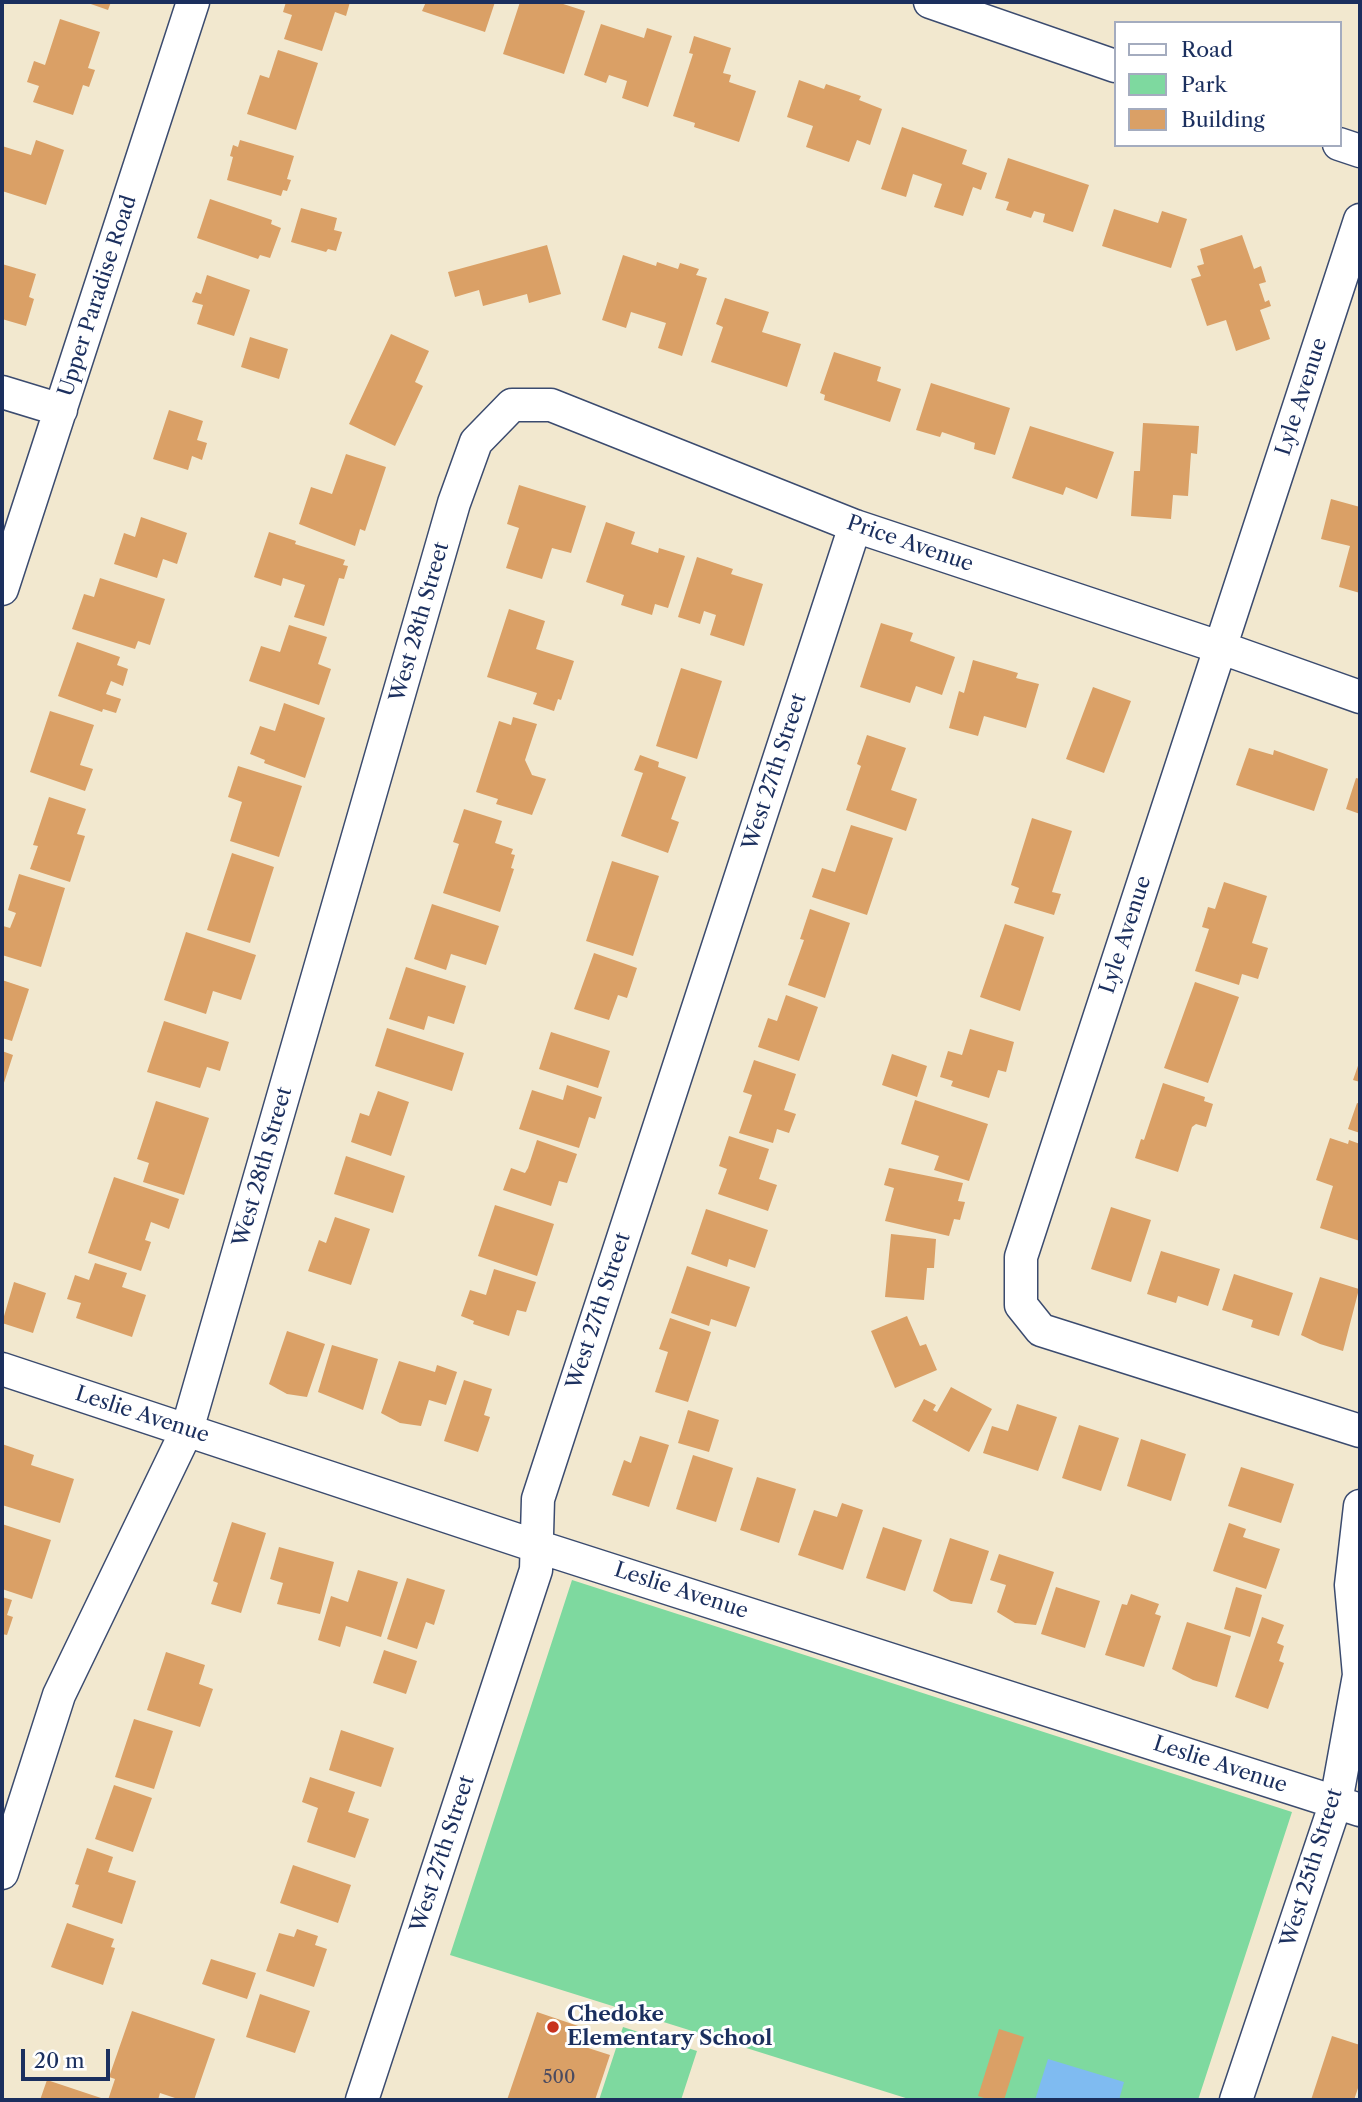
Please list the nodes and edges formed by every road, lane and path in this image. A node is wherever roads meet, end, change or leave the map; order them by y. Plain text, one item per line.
1 (193, 2) edge
2 (930, 2) edge
3 (1114, 66) edge
4 (1341, 145) edge
5 (1360, 151) edge
6 (1360, 220) edge
7 (2, 392) edge
8 (61, 410) junction
9 (476, 442) joint
10 (855, 526) junction
11 (2, 589) edge
12 (1219, 647) junction
13 (1360, 697) edge
14 (2, 1369) edge
15 (187, 1430) junction
16 (1360, 1431) edge
17 (1360, 1506) edge
18 (536, 1546) junction
19 (1348, 1806) edge
20 (2, 1873) edge
21 (362, 2100) edge
22 (1236, 2100) edge

1 - 8 street, Upper Paradise Road
2 - 3 street
4 - 5 street
6 - 12 street, Lyle Avenue
7 - 8 street
8 - 11 street, Upper Paradise Road
9 - 10 street, Price Avenue
9 - 15 street, West 28th Street
10 - 12 street, Price Avenue
10 - 18 street, West 27th Street
12 - 13 street, Price Avenue
12 - 16 street, Lyle Avenue
14 - 15 street, Leslie Avenue
15 - 18 street, Leslie Avenue
15 - 20 street, West 28th Street
17 - 19 street, West 25th Street
18 - 19 street, Leslie Avenue
18 - 21 street, West 27th Street
19 - 22 street, West 25th Street

